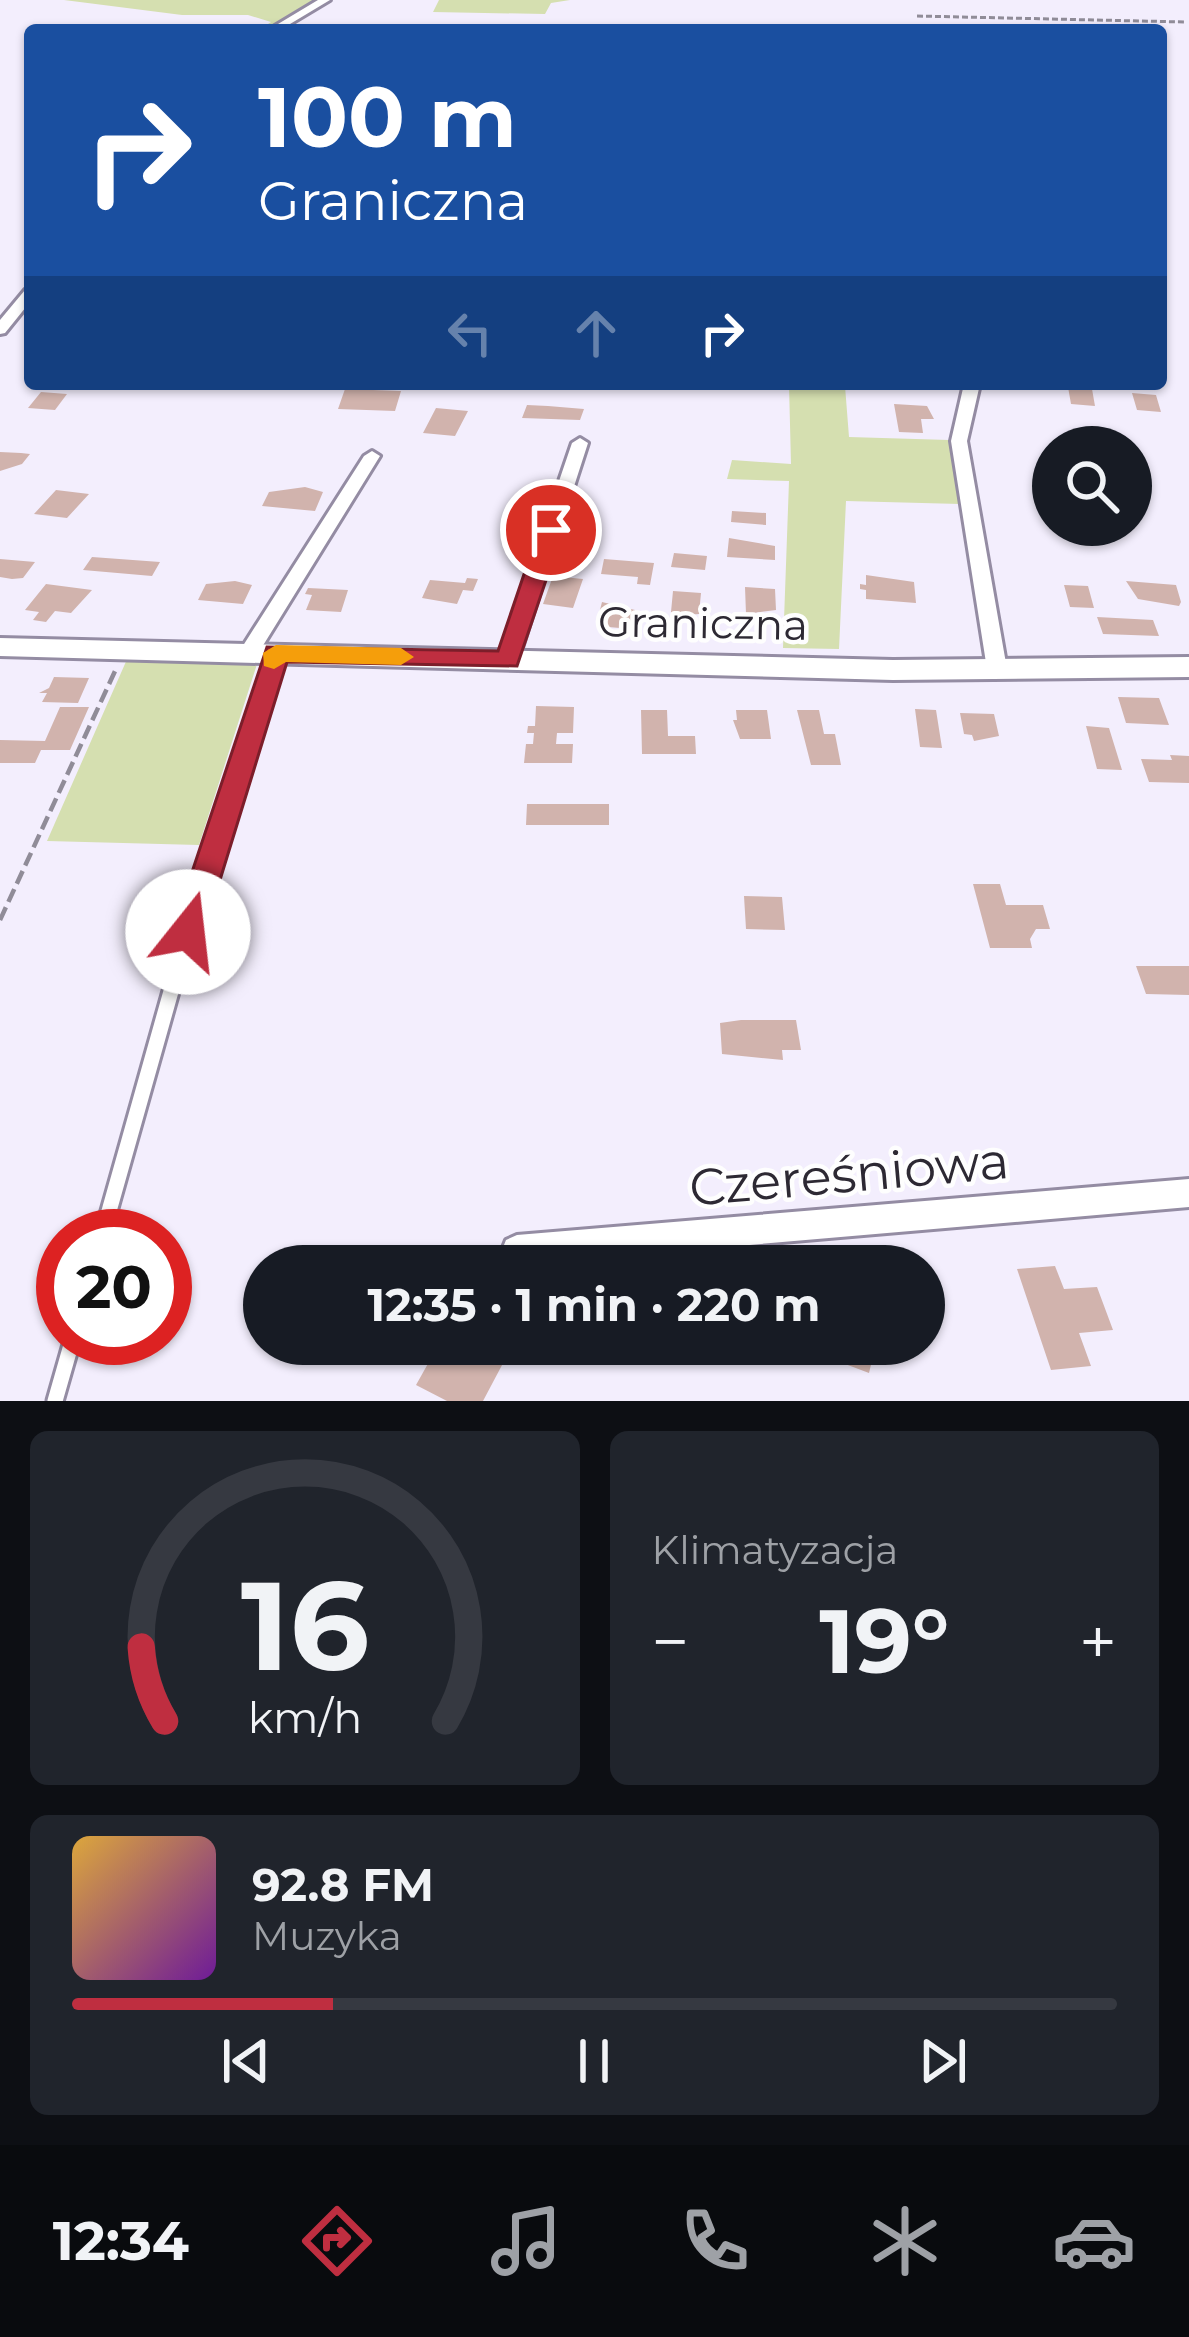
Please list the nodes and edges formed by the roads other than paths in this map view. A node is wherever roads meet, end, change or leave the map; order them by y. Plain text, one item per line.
1 (325, 0) edge
2 (283, 24) edge
3 (24, 300) edge
4 (0, 330) edge
5 (972, 390) edge
6 (580, 443) dead end
7 (372, 456) dead end
8 (0, 647) edge
9 (263, 653) junction
10 (508, 660) junction
11 (1189, 667) edge
12 (997, 669) junction
13 (1189, 1193) edge
14 (110, 1209) edge
15 (576, 1245) edge
16 (65, 1365) edge
17 (55, 1401) edge

1 - 2 street
3 - 4 street
5 - 12 street
6 - 10 street
7 - 9 street
8 - 9 street, Graniczna
9 - 10 street, Graniczna
9 - 14 lane
10 - 12 street, Graniczna
11 - 12 street, Graniczna
13 - 15 street, Czereśniowa
16 - 17 lane

